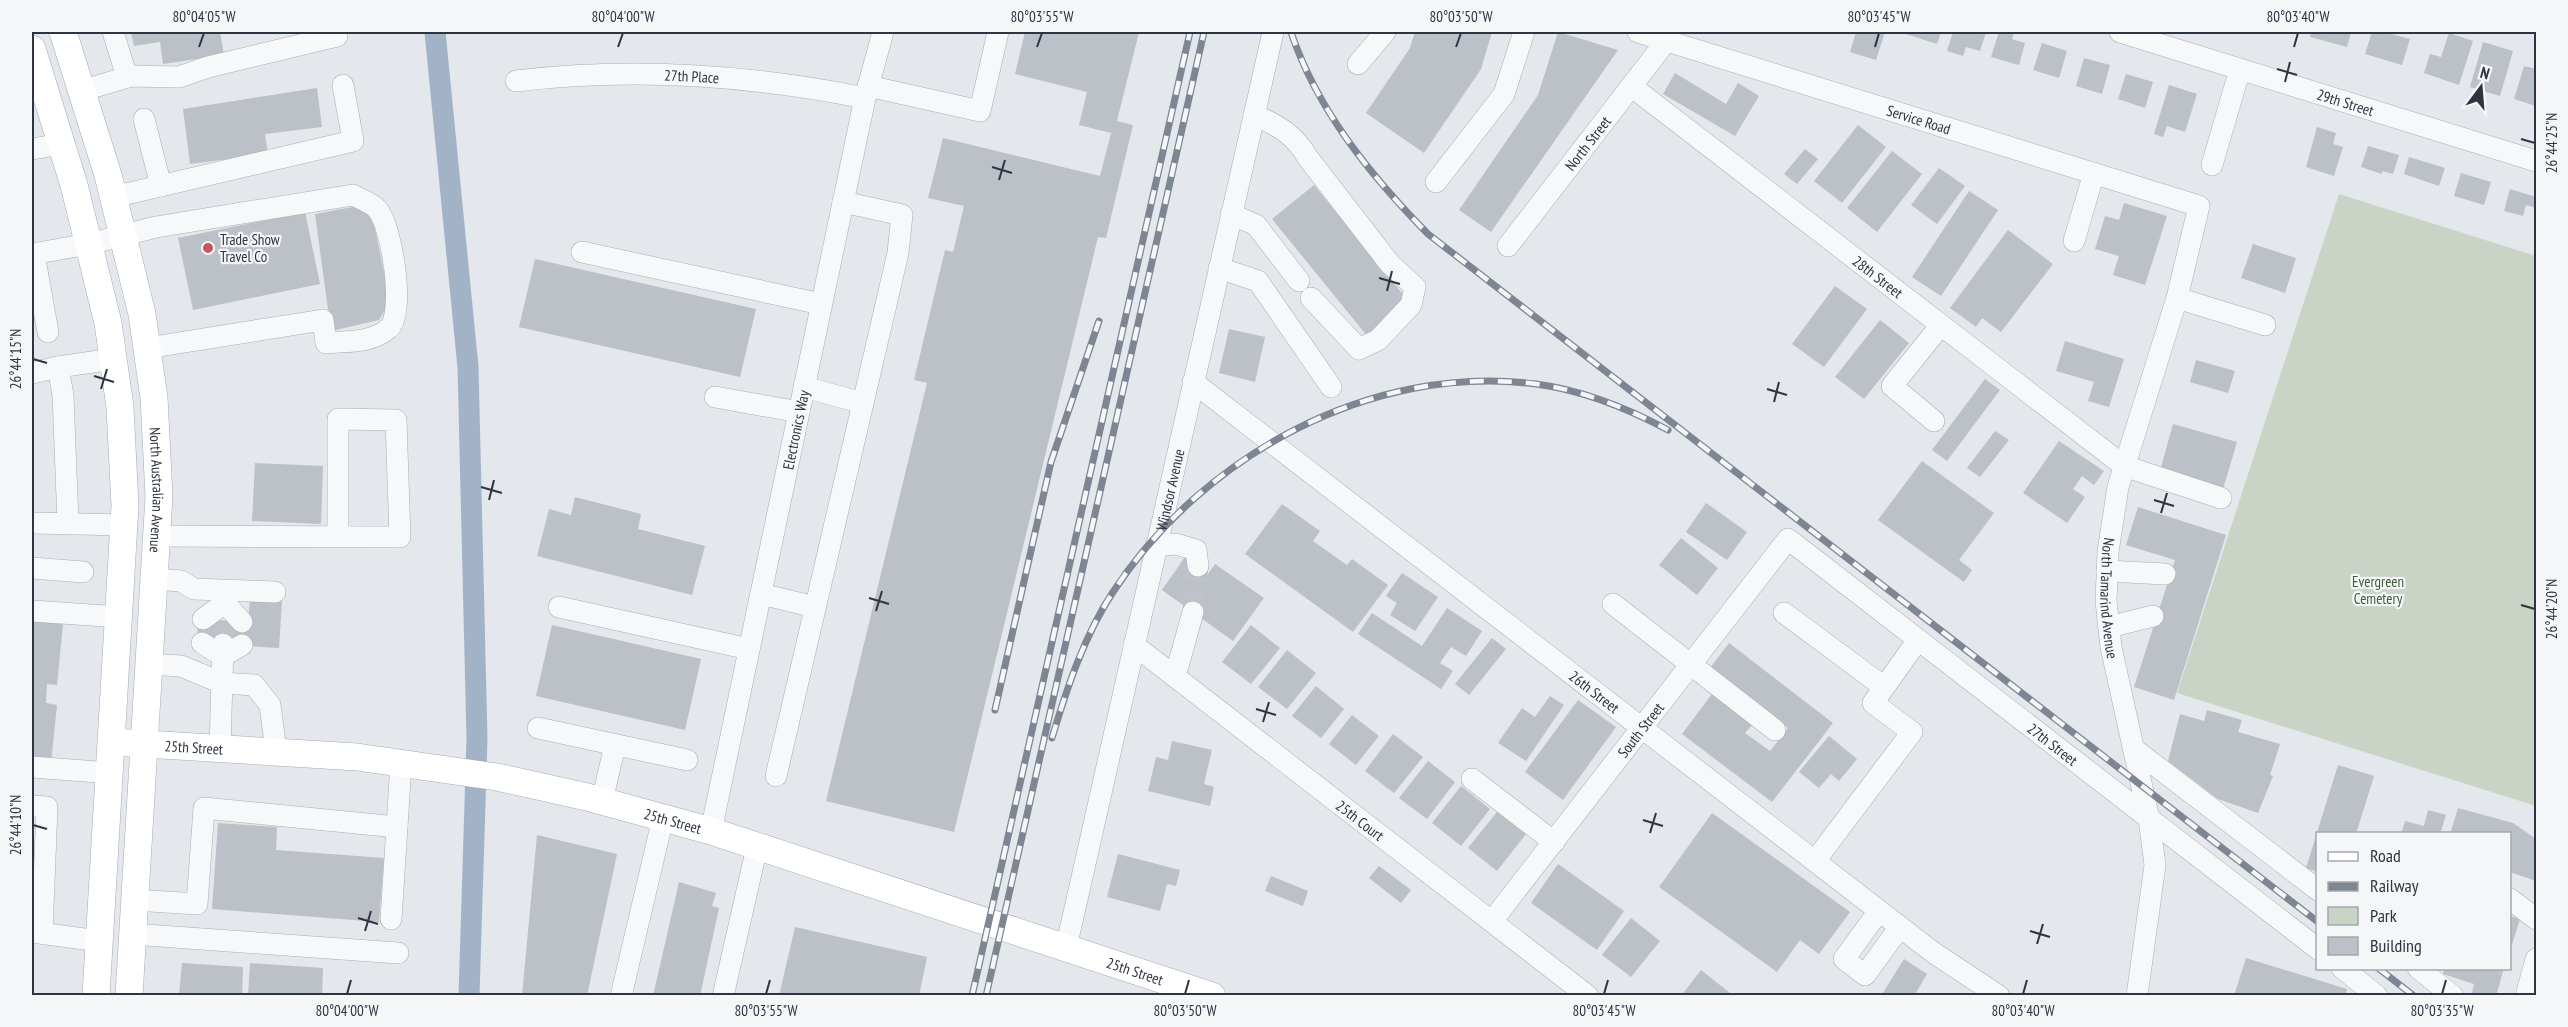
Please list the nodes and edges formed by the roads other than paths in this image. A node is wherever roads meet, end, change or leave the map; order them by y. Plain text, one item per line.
1 (63, 32) edge
2 (113, 32) edge
3 (336, 32) edge
4 (883, 32) edge
5 (998, 32) edge
6 (1273, 32) edge
7 (1385, 32) edge
8 (1524, 32) edge
9 (1638, 32) edge
10 (2128, 33) edge
11 (1666, 40) junction
12 (32, 49) edge
13 (1358, 64) dead end
14 (2240, 69) junction
15 (127, 77) junction
16 (516, 81) dead end
17 (343, 85) dead end
18 (1631, 86) junction
19 (37, 90) edge
20 (81, 91) junction
21 (866, 92) junction
22 (1254, 115) junction
23 (144, 119) dead end
24 (61, 144) junction
25 (32, 149) edge
26 (2536, 161) edge
27 (2212, 165) dead end
28 (2094, 174) junction
29 (1436, 182) dead end
30 (161, 186) junction
31 (113, 197) junction
32 (843, 202) junction
33 (2199, 206) joint
34 (1232, 214) junction
35 (122, 234) junction
36 (2074, 242) dead end
37 (89, 244) junction
38 (1508, 246) dead end
39 (582, 252) dead end
40 (33, 254) edge
41 (1219, 268) junction
42 (2177, 298) junction
43 (821, 304) junction
44 (1941, 325) junction
45 (2265, 325) dead end
46 (48, 332) dead end
47 (147, 348) junction
48 (113, 359) junction
49 (58, 368) junction
50 (32, 373) edge
51 (1193, 382) junction
52 (804, 387) junction
53 (1331, 387) dead end
54 (715, 397) dead end
55 (863, 403) junction
56 (799, 412) junction
57 (1935, 421) dead end
58 (2124, 466) junction
59 (2221, 498) dead end
60 (32, 510) edge
61 (68, 522) junction
62 (32, 523) edge
63 (124, 525) junction
64 (157, 536) junction
65 (338, 537) junction
66 (1788, 539) joint
67 (1156, 546) junction
68 (1198, 567) tunnel mouth
69 (32, 568) edge
70 (2107, 571) junction
71 (83, 572) dead end
72 (2165, 574) dead end
73 (154, 579) junction
74 (275, 592) dead end
75 (761, 594) junction
76 (1613, 603) dead end
77 (559, 607) dead end
78 (815, 607) junction
79 (229, 609) junction
80 (32, 611) edge
81 (1193, 612) tunnel mouth
82 (1784, 613) dead end
83 (2153, 616) dead end
84 (120, 617) junction
85 (203, 619) dead end
86 (2109, 627) junction
87 (1918, 640) junction
88 (202, 643) dead end
89 (1134, 645) junction
90 (749, 649) junction
91 (148, 664) junction
92 (1690, 665) junction
93 (1175, 677) junction
94 (222, 683) junction
95 (1884, 687) junction
96 (538, 728) dead end
97 (1642, 728) junction
98 (1775, 730) dead end
99 (113, 742) junction
100 (143, 743) junction
101 (615, 745) junction
102 (220, 748) junction
103 (2134, 749) junction
104 (276, 752) junction
105 (687, 760) dead end
106 (401, 763) junction
107 (32, 767) edge
108 (111, 773) junction
109 (776, 776) dead end
110 (1472, 779) dead end
111 (602, 801) junction
112 (32, 806) edge
113 (663, 818) junction
114 (2149, 819) junction
115 (397, 827) junction
116 (711, 831) junction
117 (1554, 842) junction
118 (757, 847) junction
119 (38, 859) edge
120 (1815, 861) junction
121 (2316, 888) edge
122 (134, 900) junction
123 (2511, 900) edge
124 (1879, 911) junction
125 (391, 919) dead end
126 (2536, 919) edge
127 (1492, 921) junction
128 (1900, 927) junction
129 (37, 933) edge
130 (132, 934) junction
131 (99, 941) junction
132 (2316, 947) edge
133 (1066, 948) junction
134 (398, 953) dead end
135 (2536, 959) edge
136 (2343, 970) edge
137 (2419, 970) edge
138 (2377, 995) edge
139 (96, 996) edge
140 (129, 996) edge
141 (621, 996) edge
142 (723, 996) edge
143 (1212, 996) edge
144 (1588, 996) edge
145 (1999, 996) edge
146 (2137, 996) edge
147 (2453, 996) edge
148 (2526, 996) edge

1 - 20 main road, North Australian Avenue
2 - 15 street
3 - 15 street
4 - 21 street, Electronics Way
5 - 21 street, 27th Place
6 - 22 street, Windsor Avenue
7 - 13 street
8 - 29 street
9 - 11 street, Service Road
10 - 14 street, 29th Street
11 - 18 street, North Street
11 - 28 street, Service Road
12 - 19 main road, North Australian Avenue
14 - 26 street, 29th Street
14 - 27 street
15 - 20 street
16 - 21 street, 27th Place
17 - 30 street
18 - 38 street, North Street
18 - 44 street, 28th Street
19 - 24 main road, North Australian Avenue
20 - 31 main road, North Australian Avenue
21 - 32 street, Electronics Way
22 - 34 street, Windsor Avenue
22 - 34 street
23 - 30 street
24 - 25 street
24 - 37 main road, North Australian Avenue
28 - 33 street, Service Road
28 - 36 street
30 - 31 street
31 - 35 main road, North Australian Avenue
32 - 43 street, Electronics Way
32 - 55 street
33 - 42 street, North Tamarind Avenue
34 - 41 street, Windsor Avenue
35 - 37 street
35 - 47 main road, North Australian Avenue
35 - 47 street
37 - 40 street
37 - 48 main road, North Australian Avenue
39 - 43 street
40 - 46 street
41 - 51 street, Windsor Avenue
41 - 53 street
42 - 45 street
42 - 58 street, North Tamarind Avenue
43 - 52 street, Electronics Way
44 - 57 street
44 - 58 street, 28th Street
47 - 64 main road, North Australian Avenue
48 - 49 street
48 - 63 main road, North Australian Avenue
49 - 50 street
49 - 61 street
51 - 67 street, Windsor Avenue
51 - 97 street, 26th Street
52 - 55 street
52 - 56 street, Electronics Way
54 - 56 street
55 - 78 street
56 - 75 street, Electronics Way
58 - 59 street, 28th Street
58 - 70 street, North Tamarind Avenue
60 - 62 street
61 - 62 street
61 - 63 street
63 - 84 main road, North Australian Avenue
64 - 65 street
64 - 73 main road, North Australian Avenue
65 - 65 street
66 - 87 street, 27th Street
66 - 92 street, South Street
67 - 68 street
67 - 89 street, Windsor Avenue
69 - 71 street
70 - 72 street
70 - 86 street, North Tamarind Avenue
73 - 79 street
73 - 91 main road, North Australian Avenue
74 - 79 street
75 - 78 street
75 - 90 street, Electronics Way
76 - 92 street
77 - 90 street
78 - 109 street
79 - 85 street
80 - 84 street
81 - 93 street
82 - 95 street
83 - 86 street
84 - 99 main road, North Australian Avenue
86 - 103 street, North Tamarind Avenue
87 - 95 street
87 - 114 street, 27th Street
88 - 94 street
89 - 93 street, 25th Court
89 - 133 street, Windsor Avenue
90 - 116 street, Electronics Way
91 - 94 street
91 - 100 main road, North Australian Avenue
92 - 97 street, South Street
92 - 98 street
93 - 127 street, 25th Court
94 - 102 street
94 - 104 street
95 - 120 street
96 - 101 street
97 - 117 street, South Street
97 - 120 street, 26th Street
99 - 100 main road, 25th Street
99 - 108 main road, North Australian Avenue
100 - 102 main road, 25th Street
100 - 122 main road, North Australian Avenue
101 - 105 street
101 - 111 street
102 - 104 main road, 25th Street
103 - 114 street, North Tamarind Avenue
103 - 121 street
104 - 106 main road, 25th Street
106 - 111 main road, 25th Street
106 - 115 street
107 - 108 street
108 - 131 main road, North Australian Avenue
110 - 117 street
111 - 113 main road, 25th Street
112 - 119 street
113 - 116 main road, 25th Street
113 - 141 street
114 - 132 street, 27th Street
114 - 146 street, North Tamarind Avenue
115 - 122 street
115 - 125 street
116 - 118 main road, 25th Street
117 - 127 street, South Street
118 - 133 main road, 25th Street
118 - 142 street
119 - 129 street
120 - 124 street, 26th Street
122 - 130 main road, North Australian Avenue
123 - 126 street
124 - 128 street, 26th Street
124 - 128 street
127 - 144 street, 25th Court
128 - 145 street, 26th Street
129 - 131 street
130 - 134 street
130 - 140 main road, North Australian Avenue
131 - 139 main road, North Australian Avenue
133 - 143 main road, 25th Street
135 - 148 street
136 - 138 street
137 - 147 street

